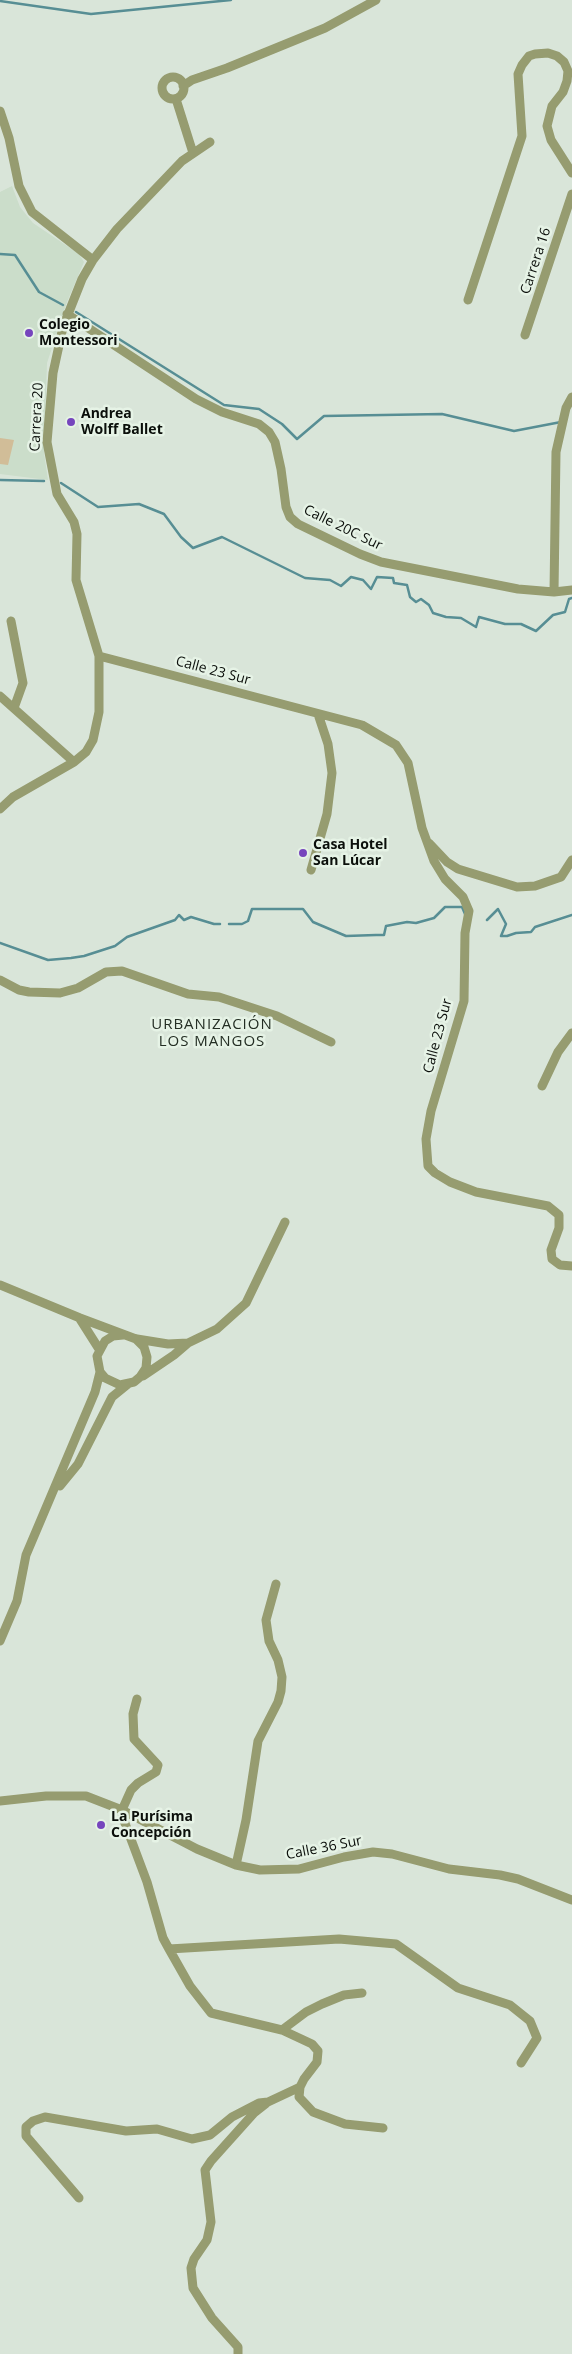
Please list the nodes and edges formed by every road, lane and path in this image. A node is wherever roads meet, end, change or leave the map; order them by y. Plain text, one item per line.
1 (376, 0) edge
2 (183, 86) junction
3 (176, 99) junction
4 (0, 111) edge
5 (210, 142) dead end
6 (193, 153) junction
7 (571, 168) edge
8 (572, 194) edge
9 (93, 260) junction
10 (468, 300) dead end
11 (68, 314) junction
12 (525, 335) dead end
13 (572, 397) edge
14 (572, 590) edge
15 (554, 592) junction
16 (10, 621) dead end
17 (99, 656) junction
18 (0, 696) edge
19 (14, 708) junction
20 (318, 714) junction
21 (74, 762) junction
22 (0, 809) edge
23 (425, 836) junction
24 (572, 860) edge
25 (311, 870) dead end
26 (0, 980) edge
27 (572, 1033) edge
28 (331, 1042) dead end
29 (542, 1086) dead end
30 (285, 1222) dead end
31 (572, 1266) edge
32 (0, 1285) edge
33 (80, 1318) junction
34 (122, 1335) junction
35 (136, 1339) junction
36 (188, 1343) junction
37 (99, 1349) junction
38 (100, 1372) junction
39 (140, 1377) junction
40 (128, 1384) junction
41 (55, 1492) junction
42 (276, 1584) dead end
43 (0, 1641) edge
44 (137, 1698) dead end
45 (0, 1801) edge
46 (122, 1810) junction
47 (236, 1865) junction
48 (572, 1900) edge
49 (169, 1949) junction
50 (362, 1993) dead end
51 (282, 2030) junction
52 (522, 2063) dead end
53 (300, 2087) junction
54 (268, 2102) junction
55 (383, 2128) dead end
56 (79, 2198) dead end
57 (238, 2354) edge

1 - 2 street
2 - 3 street
2 - 3 street
3 - 6 street
4 - 9 street
5 - 6 street, Carrera 20
6 - 9 street, Carrera 20
7 - 10 street
8 - 12 street, Carrera 16
9 - 11 street, Carrera 20
11 - 15 street, Calle 20C Sur
11 - 17 street, Carrera 20
13 - 15 street
14 - 15 street, Calle 20C Sur
16 - 19 street
17 - 20 street, Calle 23 Sur
17 - 21 street, Carrera 20
18 - 19 street
19 - 21 street
20 - 23 street, Calle 23 Sur
20 - 25 street
21 - 22 street, Carrera 20
23 - 24 street
23 - 31 street, Calle 23 Sur
26 - 28 street
27 - 29 street
30 - 36 street
32 - 33 street
33 - 34 street
33 - 37 street
34 - 35 street
34 - 37 street
35 - 36 street
35 - 39 street
36 - 39 street
37 - 38 street
38 - 40 street
38 - 41 street
39 - 40 street
40 - 41 street
41 - 43 street
42 - 47 street
44 - 46 street
45 - 46 street, Calle 36 Sur
46 - 47 street, Calle 36 Sur
46 - 49 street
47 - 48 street, Calle 36 Sur
49 - 51 street
49 - 52 street
50 - 51 street
51 - 53 street
53 - 54 street
53 - 55 street
54 - 56 street
54 - 57 street

